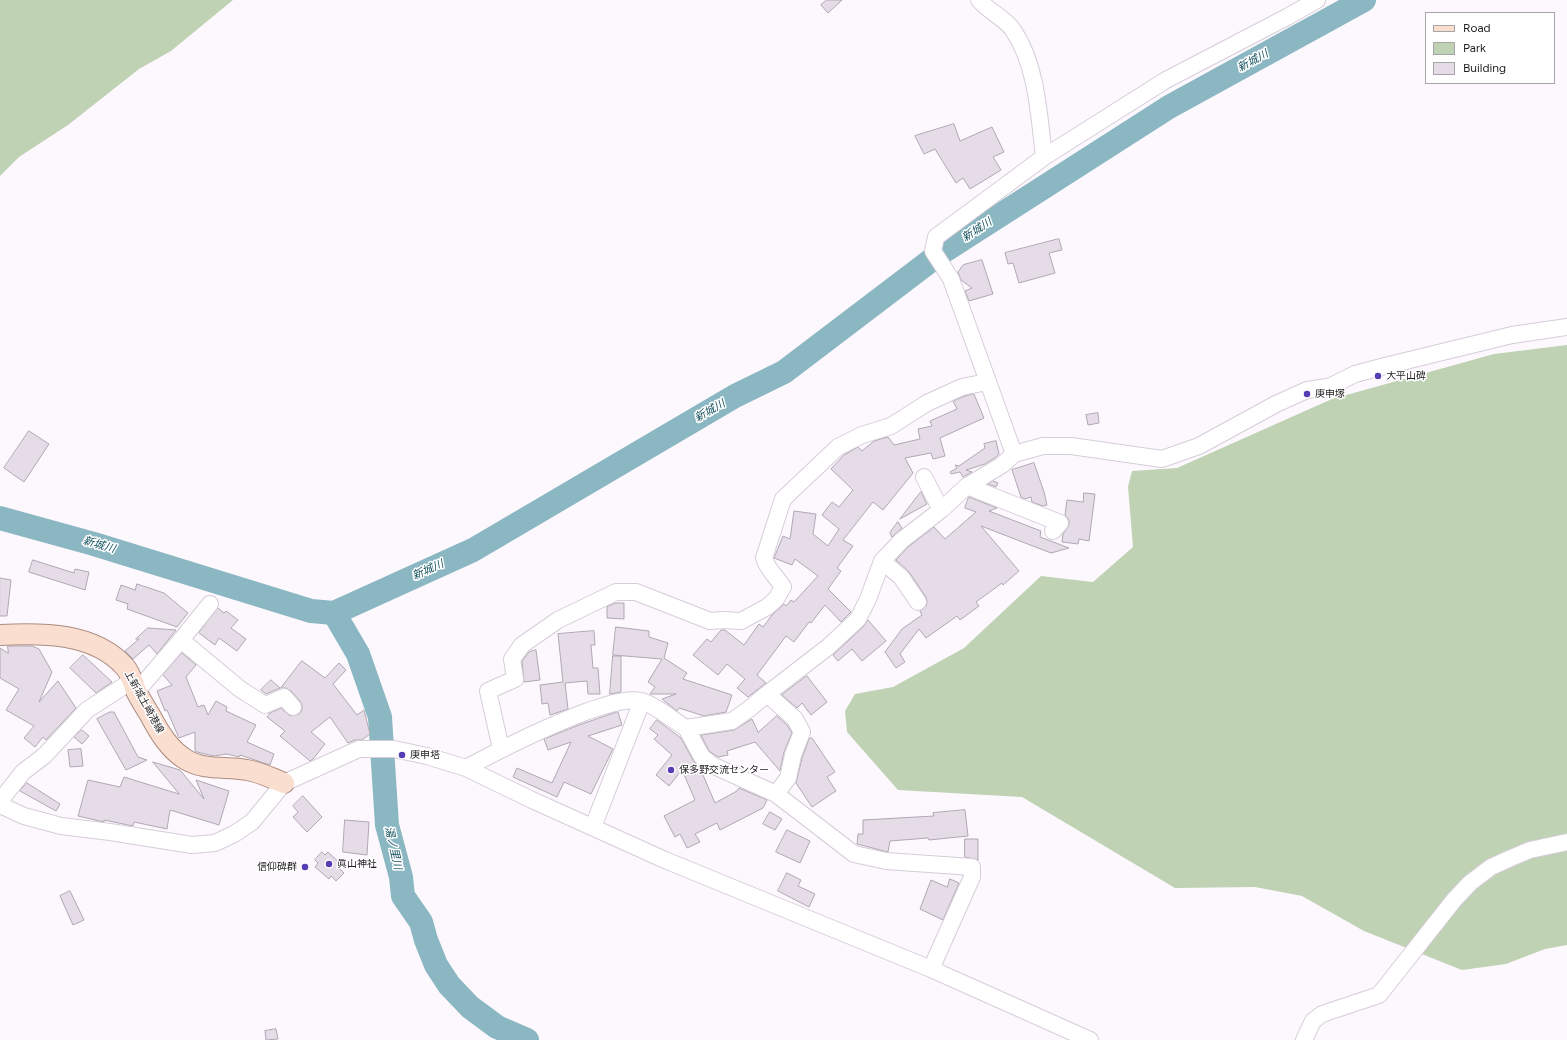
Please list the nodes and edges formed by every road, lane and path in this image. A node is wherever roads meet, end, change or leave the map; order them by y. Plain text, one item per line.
1 (979, 0) edge
2 (1317, 0) edge
3 (1044, 157) junction
4 (1567, 327) edge
5 (988, 382) junction
6 (1014, 454) junction
7 (924, 477) dead end
8 (967, 486) junction
9 (940, 510) junction
10 (1053, 531) dead end
11 (882, 561) junction
12 (918, 602) dead end
13 (210, 604) dead end
14 (0, 635) edge
15 (181, 640) junction
16 (135, 686) junction
17 (767, 694) junction
18 (642, 701) junction
19 (293, 707) dead end
20 (686, 728) junction
21 (500, 749) junction
22 (466, 768) junction
23 (284, 783) junction
24 (776, 794) junction
25 (0, 801) edge
26 (0, 805) edge
27 (593, 827) junction
28 (1567, 842) edge
29 (931, 969) junction
30 (1090, 1040) edge
31 (1304, 1040) edge

1 - 3 street
2 - 3 street
3 - 5 street
4 - 6 street
5 - 6 street
5 - 21 street
6 - 8 street
7 - 9 street
8 - 9 street
8 - 10 street
9 - 11 street
11 - 12 street
11 - 17 street
13 - 15 street
14 - 16 main road, 上新城土崎港線
15 - 16 street
15 - 19 street
16 - 23 main road, 上新城土崎港線
16 - 25 street
17 - 20 street
17 - 24 street
18 - 20 street
18 - 21 street
18 - 27 street
20 - 24 street
21 - 22 street
22 - 23 street
22 - 27 street
23 - 26 street
24 - 29 street
27 - 29 street
28 - 31 street
29 - 30 street

